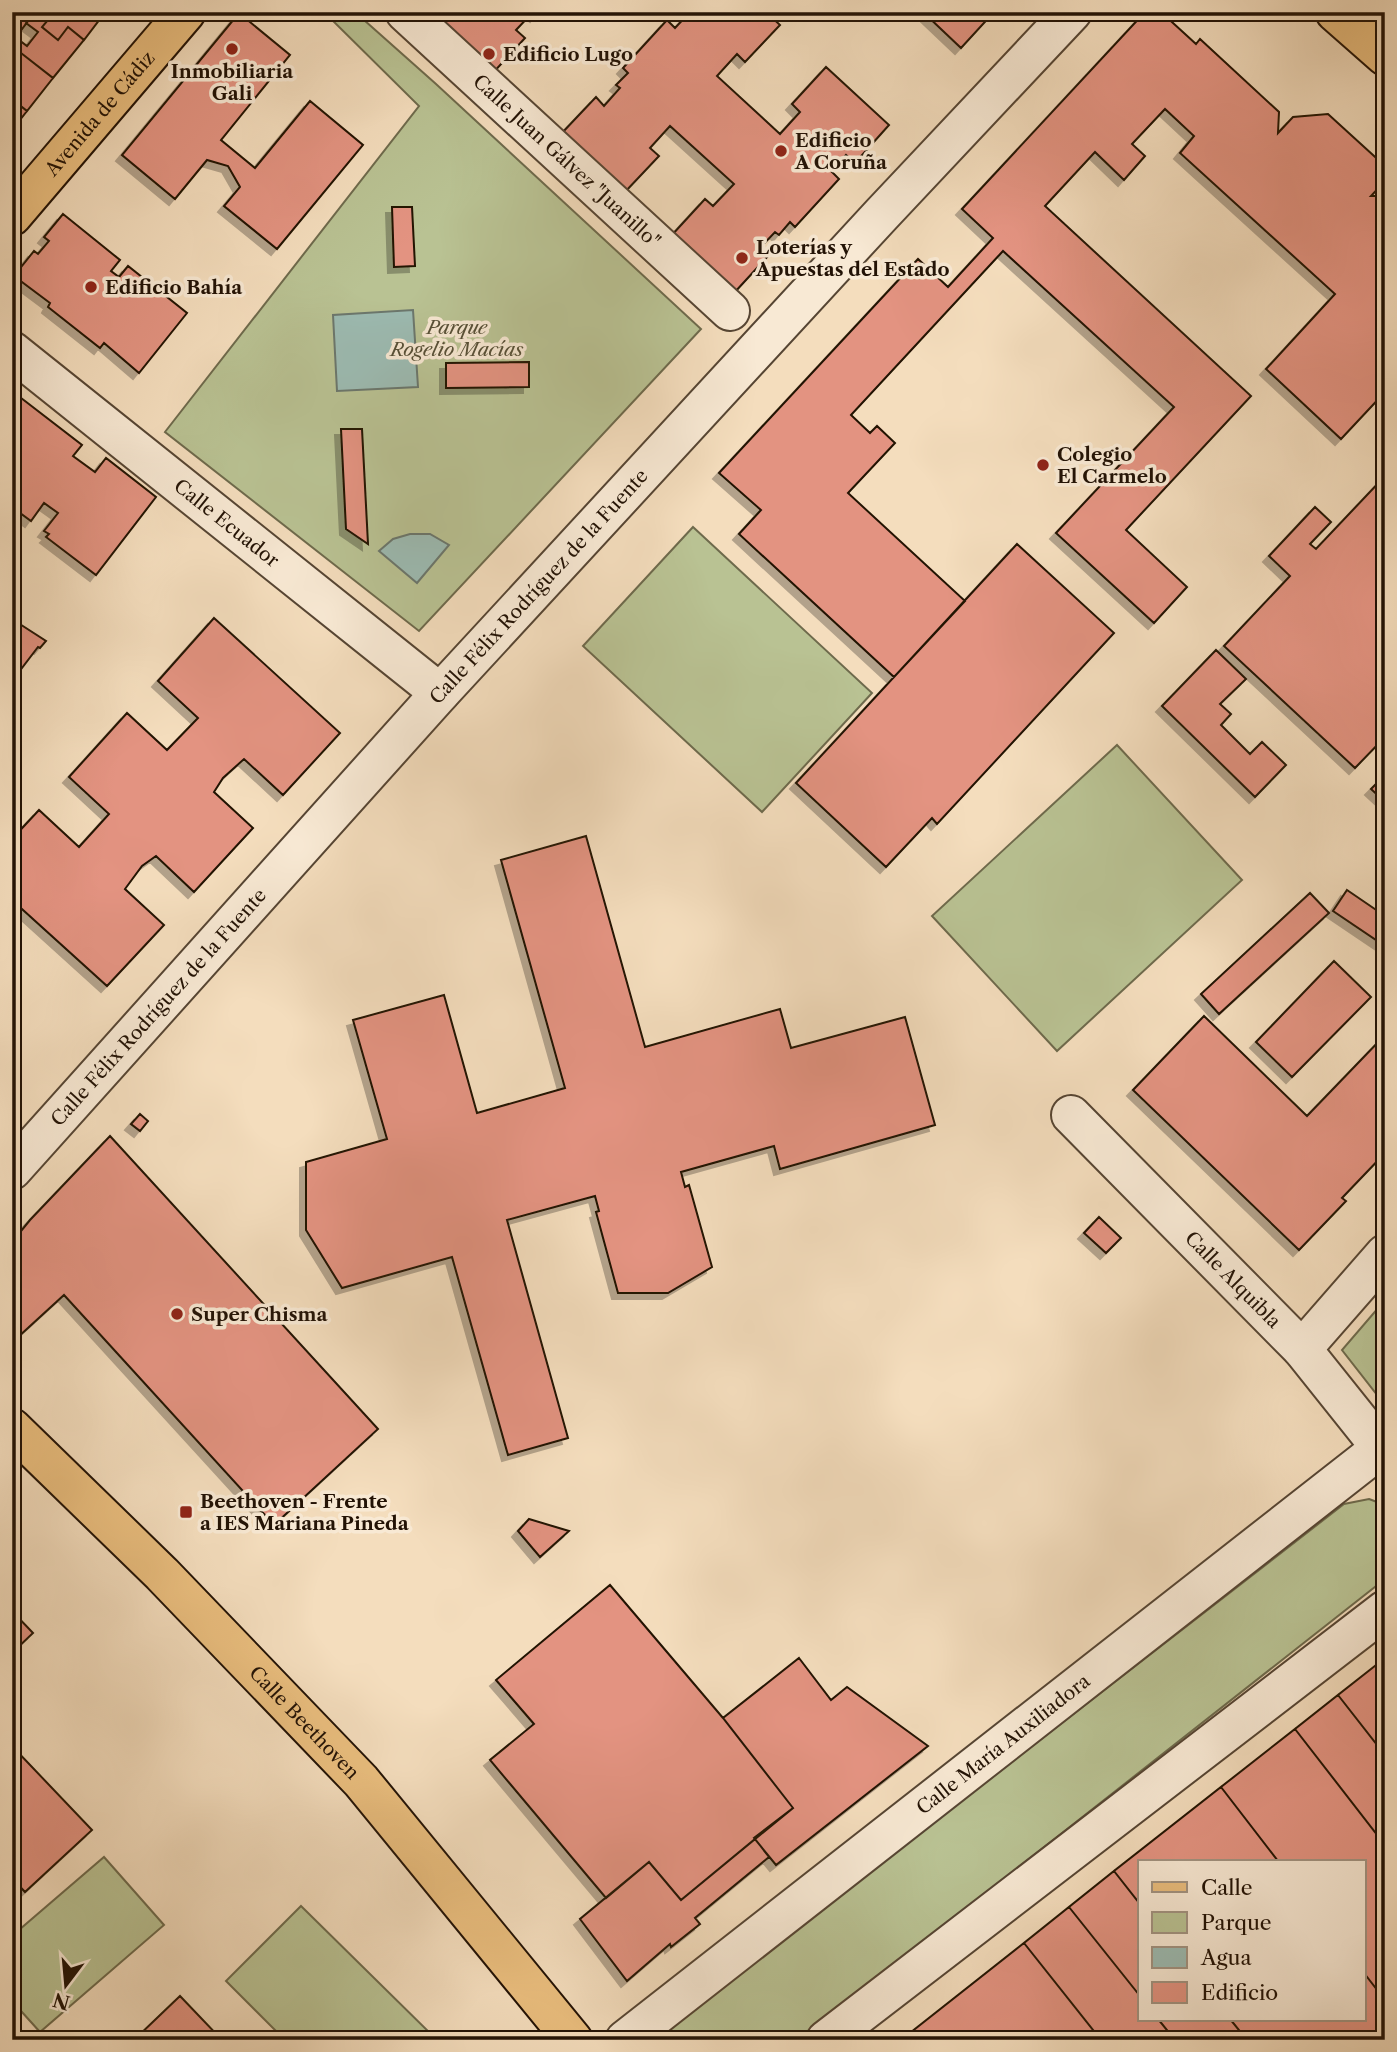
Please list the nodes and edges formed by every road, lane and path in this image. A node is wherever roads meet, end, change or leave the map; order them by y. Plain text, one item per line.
1 (186, 12) edge
2 (405, 12) edge
3 (1072, 12) edge
4 (1335, 12) edge
5 (1385, 56) edge
6 (12, 216) edge
7 (730, 311) dead end
8 (12, 351) edge
9 (440, 693) junction
10 (1071, 1115) dead end
11 (12, 1170) edge
12 (1385, 1254) edge
13 (1302, 1349) junction
14 (12, 1427) edge
15 (1383, 1450) edge
16 (1385, 1610) edge
17 (573, 2040) edge
18 (625, 2040) edge
19 (826, 2040) edge

1 - 6 main road, Avenida de Cádiz
2 - 7 street, Calle Juan Gálvez "Juanillo"
3 - 9 street, Calle Félix Rodríguez de la Fuente
4 - 5 main road
8 - 9 street, Calle Ecuador
9 - 11 street, Calle Félix Rodríguez de la Fuente
10 - 13 street, Calle Alquibla
12 - 13 street
13 - 15 street, Calle Alquibla
14 - 17 main road, Calle Beethoven
15 - 18 street, Calle María Auxiliadora
16 - 19 street

